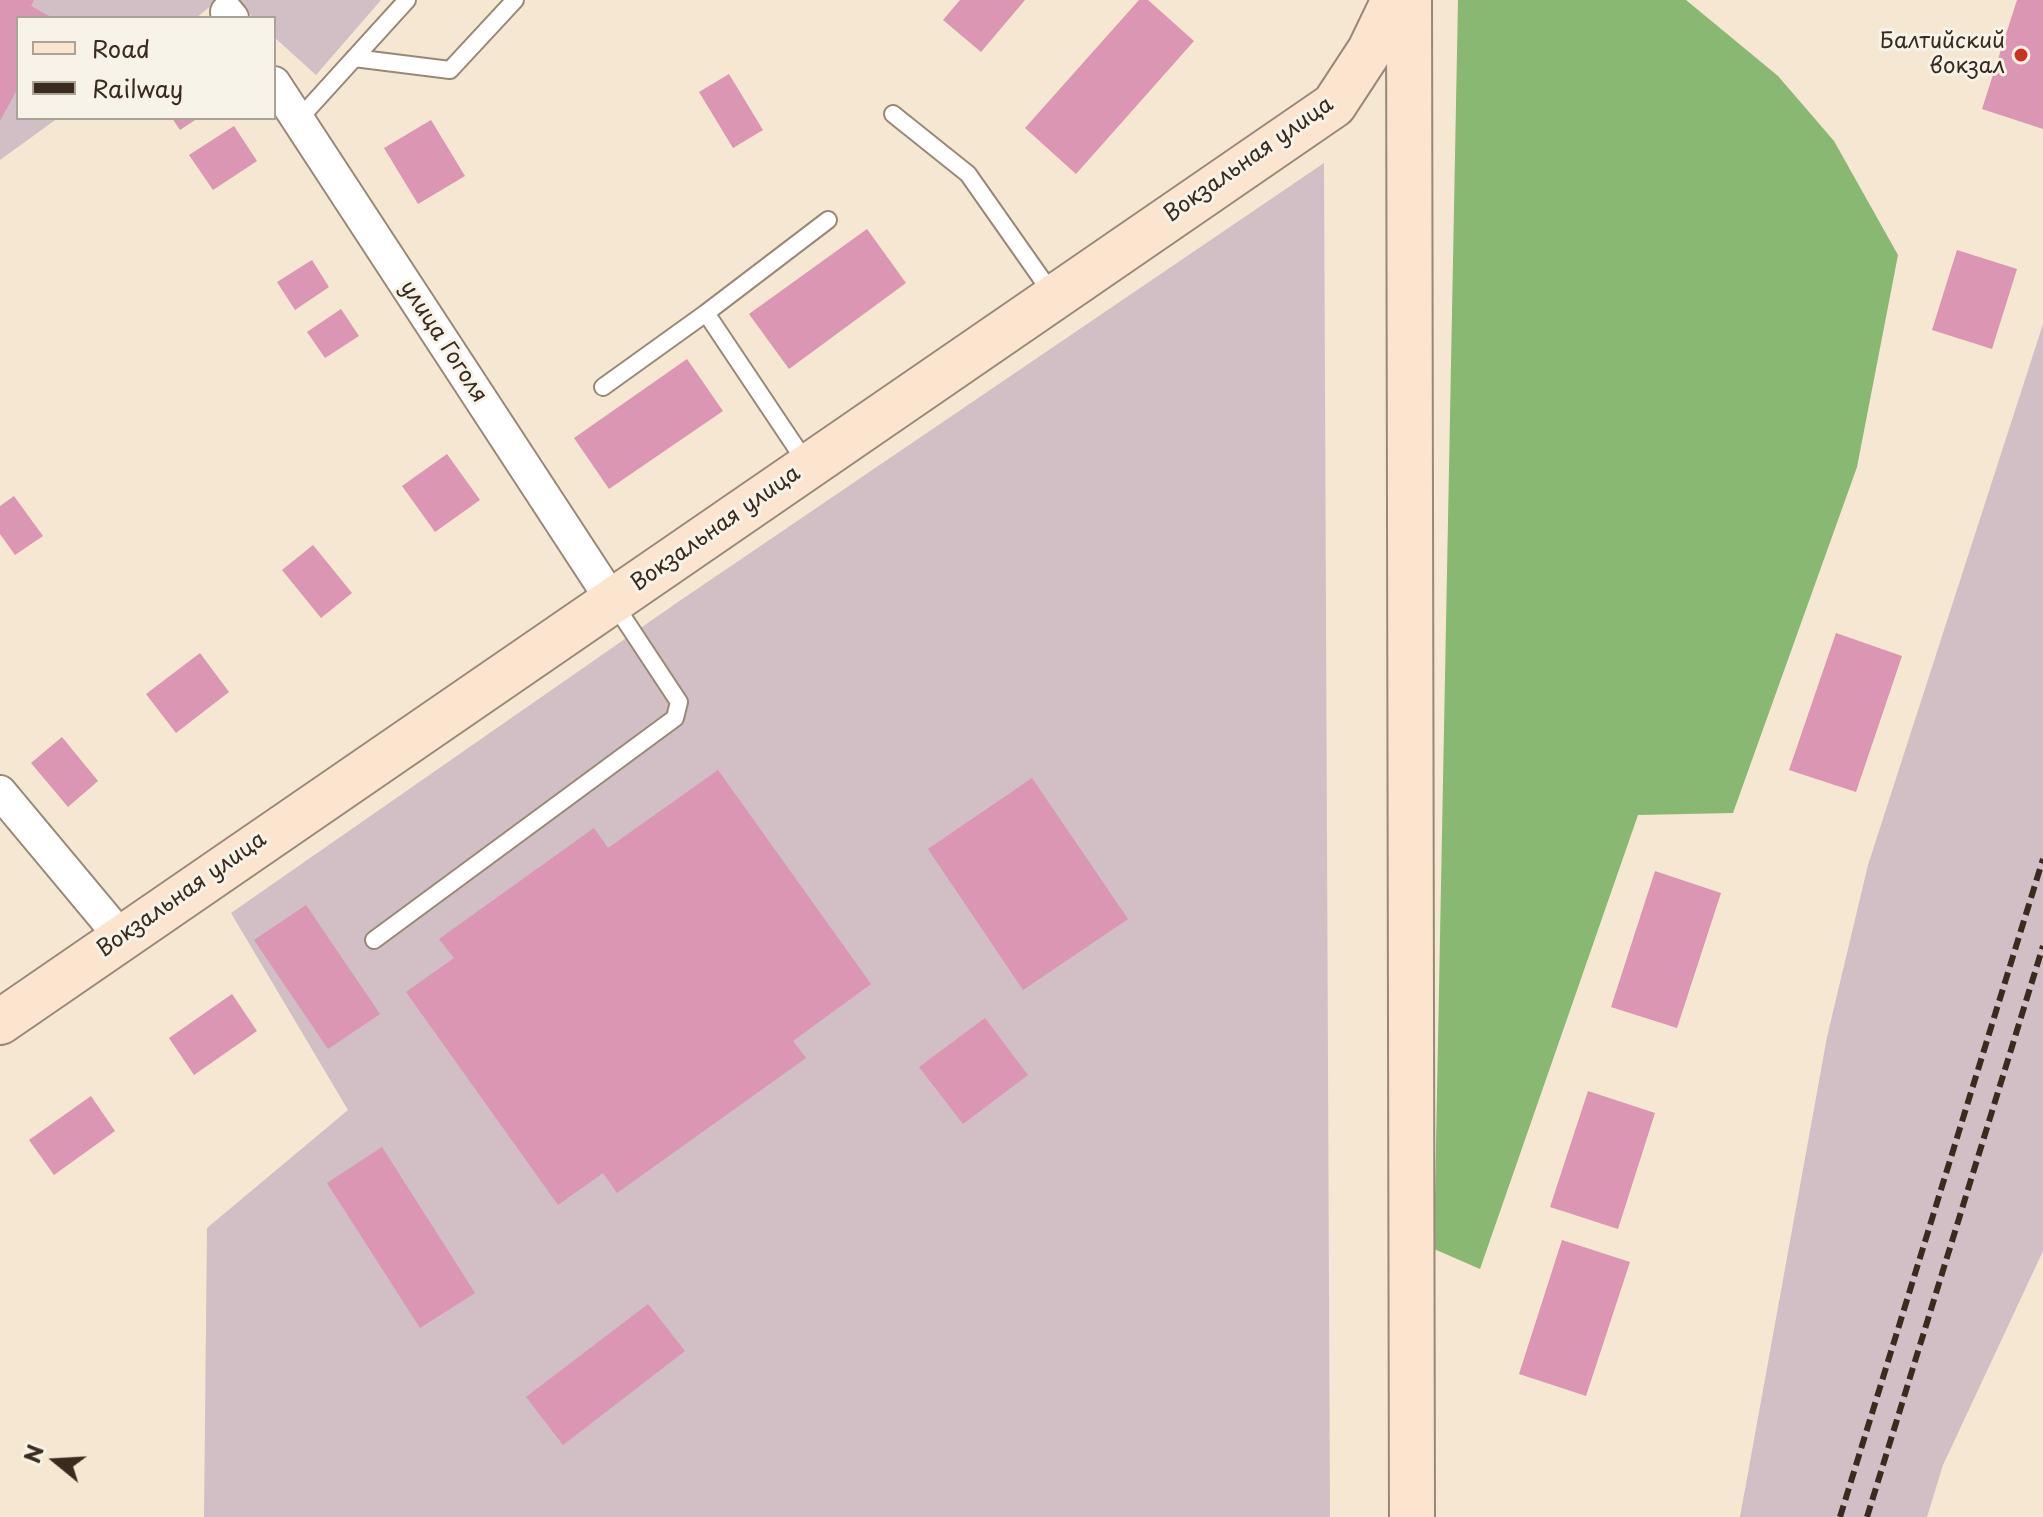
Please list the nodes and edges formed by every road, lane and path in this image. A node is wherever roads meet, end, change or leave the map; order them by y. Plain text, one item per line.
1 (407, 0) edge
2 (515, 0) edge
3 (1394, 0) edge
4 (1409, 0) edge
5 (354, 58) junction
6 (276, 86) edge
7 (893, 114) dead end
8 (298, 120) junction
9 (828, 220) dead end
10 (1054, 297) junction
11 (706, 313) junction
12 (603, 387) dead end
13 (808, 466) junction
14 (612, 600) junction
15 (0, 792) edge
16 (121, 937) junction
17 (374, 940) dead end
18 (0, 1022) edge
19 (1412, 1517) edge

1 - 5 lane
2 - 5 lane
3 - 10 street, Вокзальная улица
4 - 19 street
5 - 8 lane
6 - 8 street, улица Гоголя
7 - 10 lane
8 - 14 street, улица Гоголя
9 - 11 lane
10 - 13 street, Вокзальная улица
11 - 12 lane
11 - 13 lane
13 - 14 street, Вокзальная улица
14 - 16 street, Вокзальная улица
14 - 17 lane
15 - 16 street
16 - 18 street, Вокзальная улица

